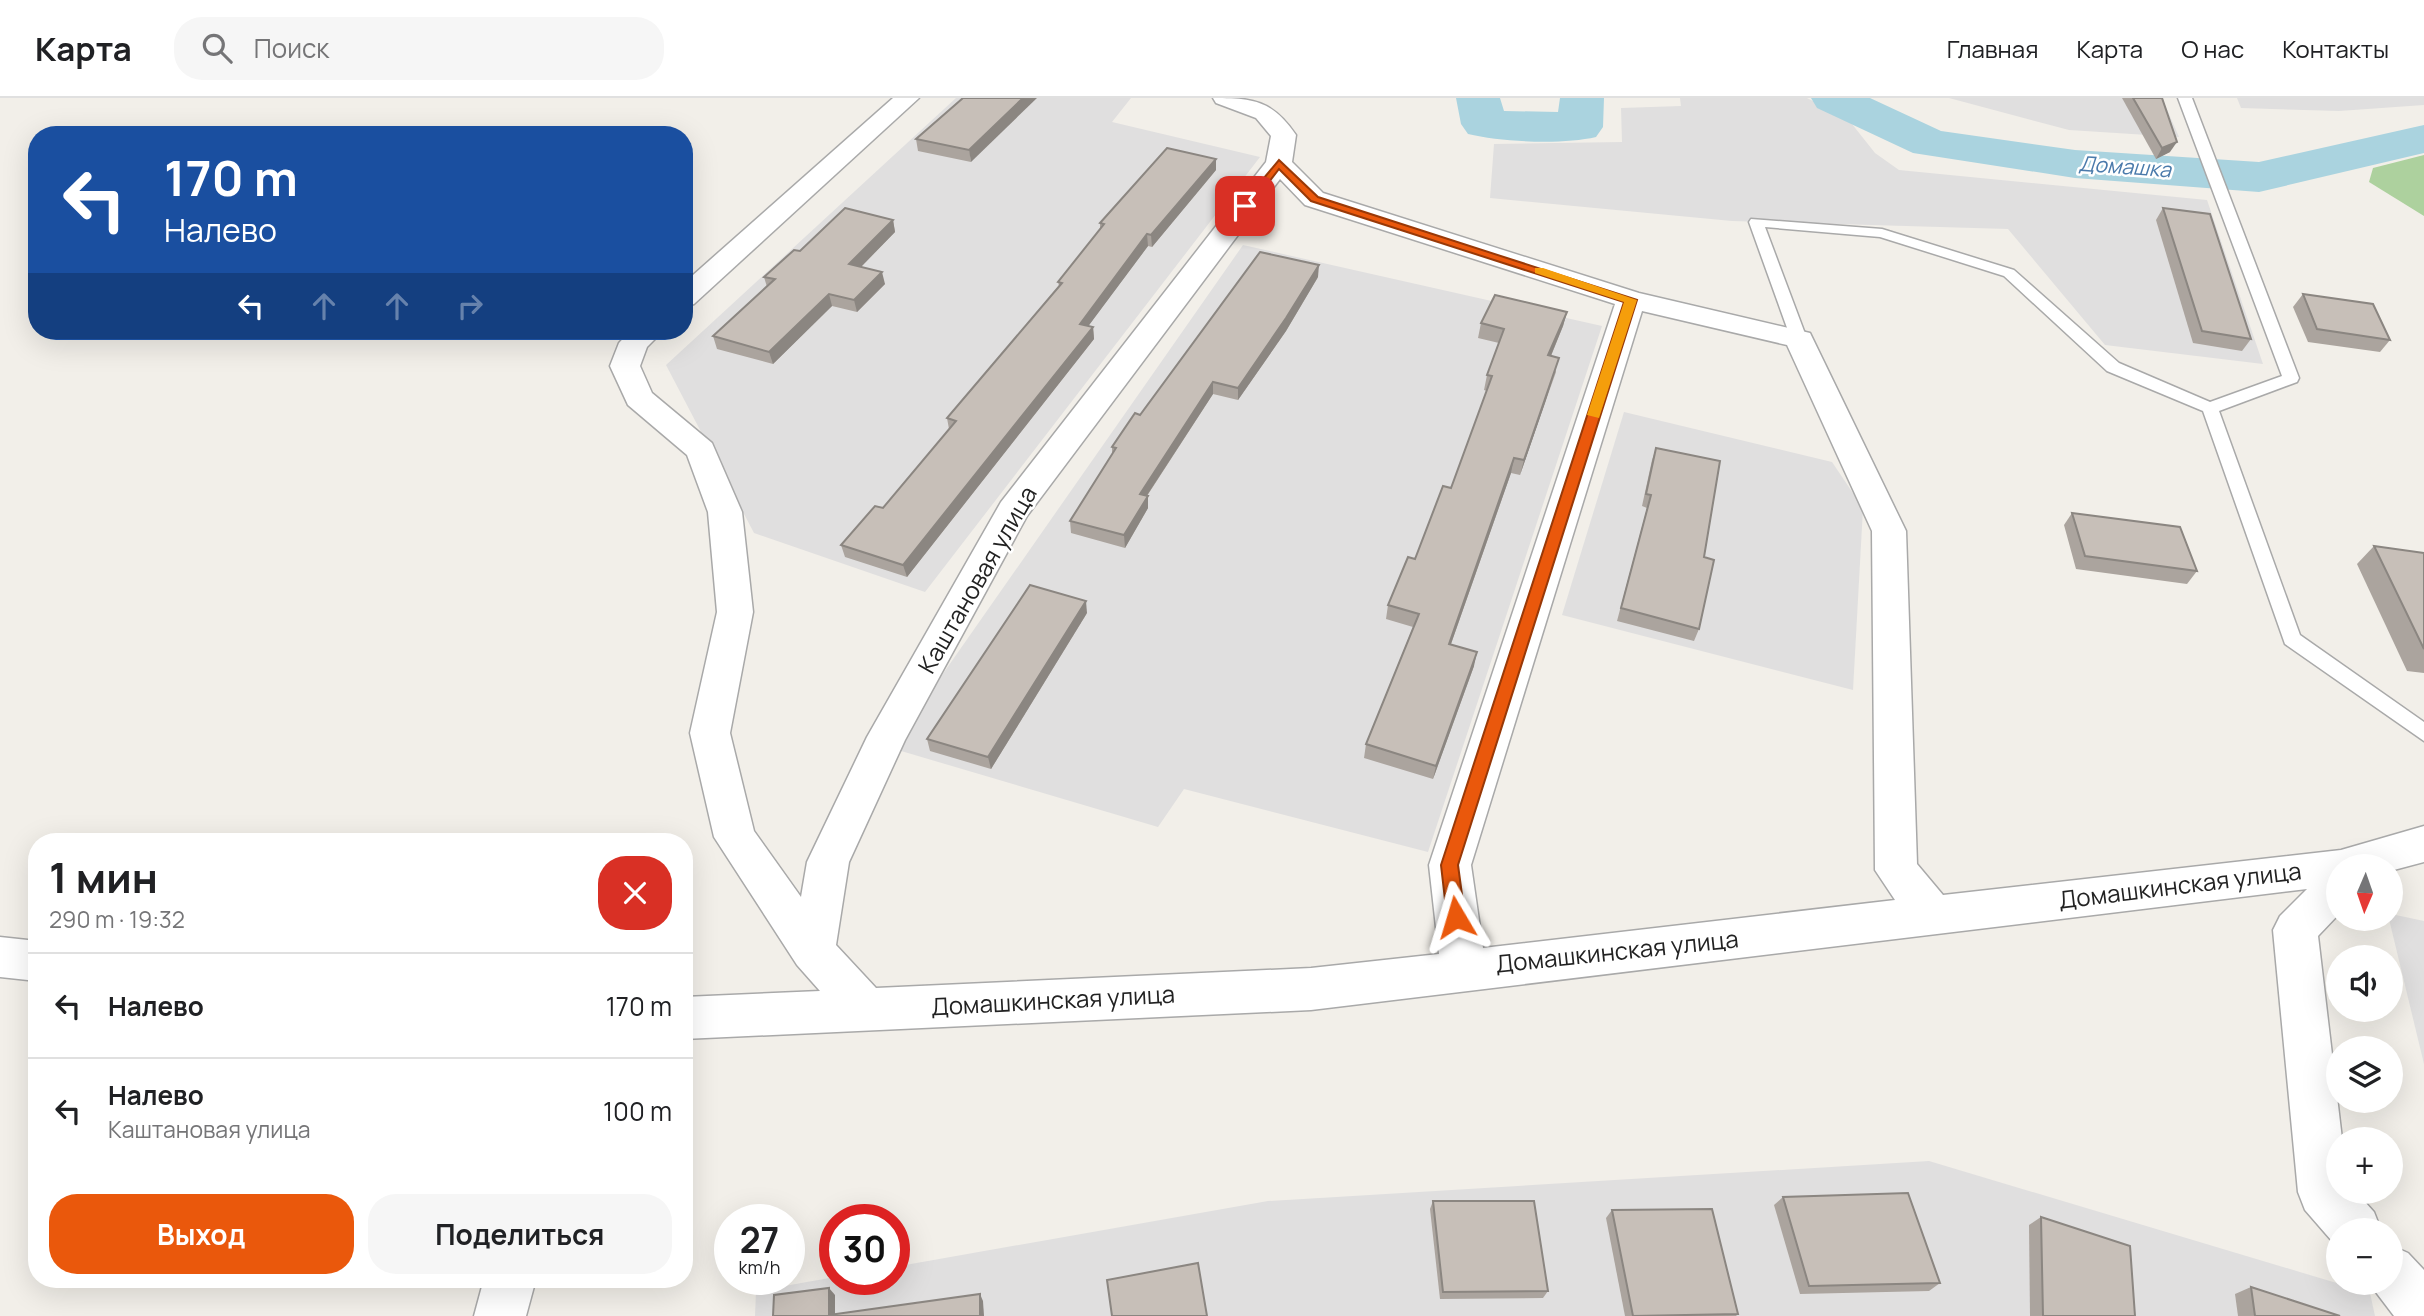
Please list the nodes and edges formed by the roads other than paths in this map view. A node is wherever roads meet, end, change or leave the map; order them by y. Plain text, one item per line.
1 (907, 98) edge
2 (1225, 98) edge
3 (2185, 98) edge
4 (1279, 163) junction
5 (693, 290) edge
6 (1631, 300) junction
7 (1799, 339) junction
8 (639, 340) edge
9 (2210, 408) junction
10 (2424, 733) edge
11 (2424, 844) edge
12 (2395, 854) edge
13 (2326, 872) edge
14 (2326, 895) edge
15 (1934, 916) junction
16 (813, 951) junction
17 (0, 957) edge
18 (28, 960) edge
19 (1463, 969) junction
20 (866, 1010) junction
21 (693, 1018) edge
22 (2346, 1218) edge
23 (508, 1288) edge
24 (500, 1316) edge

1 - 5 street
2 - 4 street
3 - 9 lane
4 - 6 street
4 - 16 street, Каштановая улица
6 - 7 street
6 - 19 street
7 - 9 lane
7 - 15 street
8 - 16 street
9 - 10 lane
11 - 12 street, Домашкинская улица
13 - 15 street, Домашкинская улица
14 - 22 street
15 - 19 street, Домашкинская улица
16 - 20 street
17 - 18 street
19 - 20 street, Домашкинская улица
20 - 21 street, Домашкинская улица
23 - 24 street

